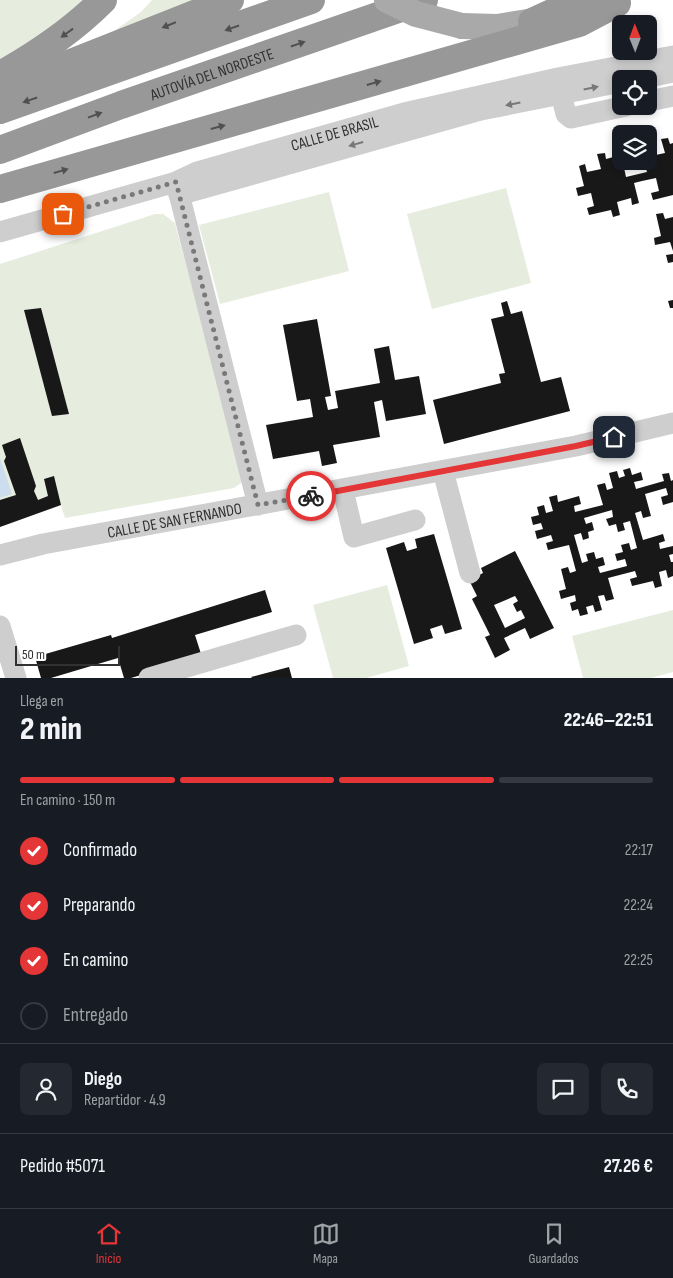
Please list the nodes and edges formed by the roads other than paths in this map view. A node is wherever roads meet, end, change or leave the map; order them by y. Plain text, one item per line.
1 (103, 0) edge
2 (230, 0) edge
3 (312, 0) edge
4 (387, 0) edge
5 (424, 0) edge
6 (580, 0) edge
7 (622, 2) edge
8 (532, 22) junction
9 (673, 56) edge
10 (673, 72) edge
11 (0, 75) edge
12 (657, 75) edge
13 (612, 84) edge
14 (0, 91) edge
15 (561, 94) junction
16 (673, 96) edge
17 (657, 100) edge
18 (612, 109) edge
19 (0, 110) edge
20 (0, 150) edge
21 (177, 188) junction
22 (0, 189) edge
23 (0, 232) edge
24 (672, 422) edge
25 (443, 471) junction
26 (343, 490) junction
27 (258, 505) junction
28 (415, 520) dead end
29 (0, 555) edge
30 (470, 573) dead end
31 (1, 635) edge
32 (296, 635) dead end
33 (16, 678) edge
34 (149, 678) edge

1 -> 11 highway
2 -> 14 highway
3 -> 19 highway
4 - 8 main road, bridge
20 -> 5 highway, AUTOVÍA DEL NORDESTE
6 - 8 highway
7 - 8 main road
22 -> 7 highway
9 - 21 street, CALLE DE BRASIL
10 - 12 street
15 -> 13 street, CALLE DE BRASIL
15 - 18 street
15 -> 21 street, CALLE DE BRASIL
16 - 17 street
21 - 23 street, CALLE DE BRASIL
21 - 27 street
24 - 25 street, CALLE DE SAN FERNANDO
25 - 26 street, CALLE DE SAN FERNANDO
25 - 30 street
26 - 27 street, CALLE DE SAN FERNANDO
26 - 28 street
27 - 29 street, CALLE DE SAN FERNANDO
31 - 33 street
32 - 34 street

